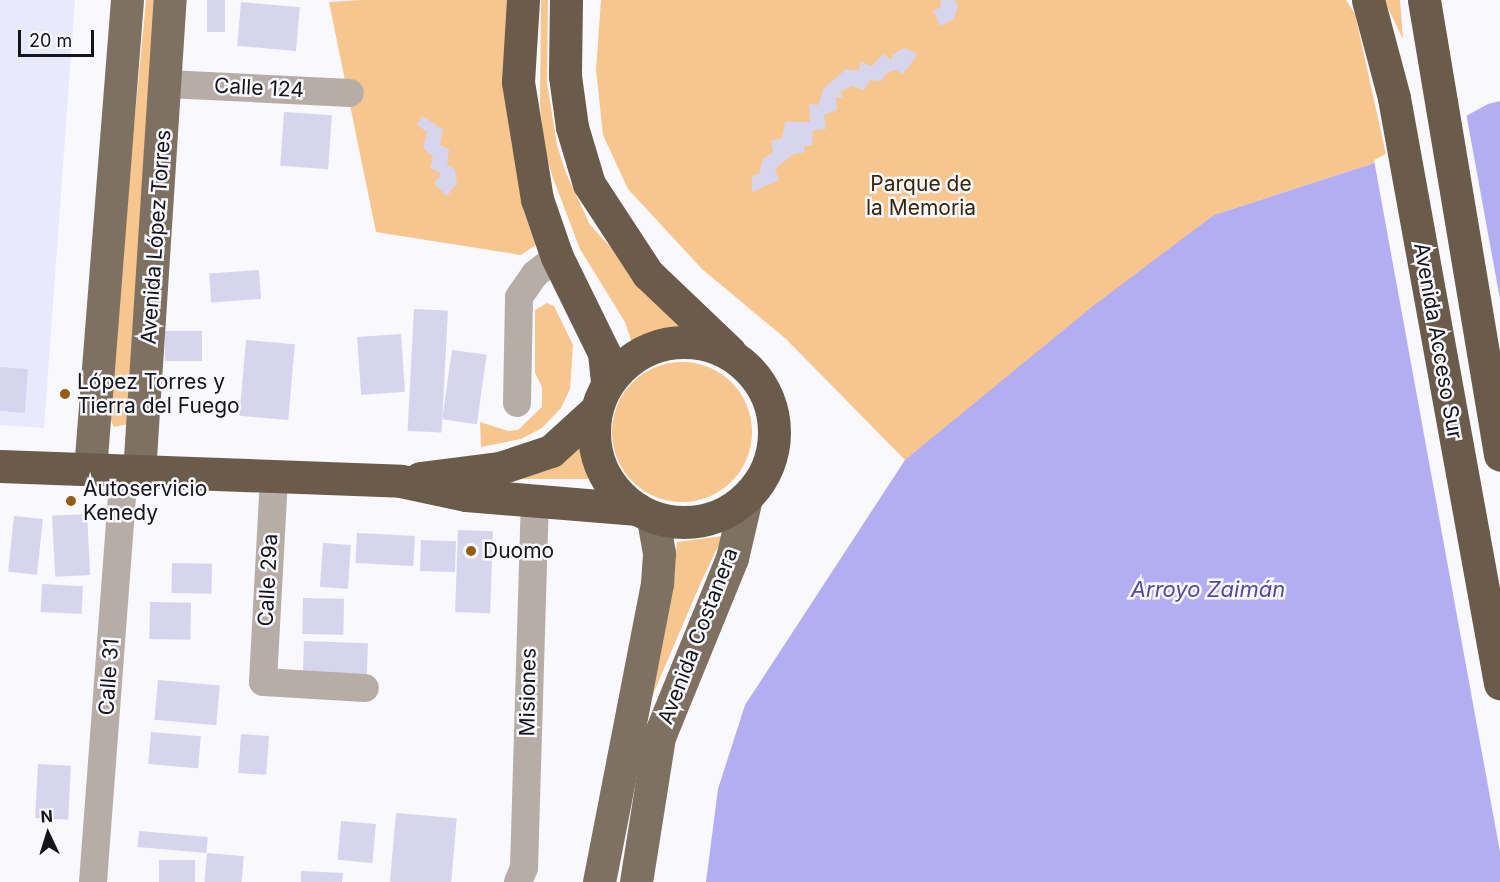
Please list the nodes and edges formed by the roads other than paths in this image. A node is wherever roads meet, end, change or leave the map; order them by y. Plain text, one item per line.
1 (127, 0) edge
2 (170, 0) edge
3 (523, 0) edge
4 (566, 0) edge
5 (1368, 0) edge
6 (1424, 0) edge
7 (167, 84) junction
8 (350, 93) dead end
9 (557, 257) junction
10 (733, 356) junction
11 (602, 397) junction
12 (517, 403) dead end
13 (1500, 455) edge
14 (0, 466) edge
15 (90, 470) junction
16 (132, 473) junction
17 (274, 478) junction
18 (401, 481) junction
19 (746, 498) junction
20 (535, 501) junction
21 (645, 513) junction
22 (1500, 683) edge
23 (364, 688) dead end
24 (93, 882) edge
25 (518, 882) edge
26 (599, 882) edge
27 (636, 882) edge

1 - 15 main road
2 - 7 main road, Avenida López Torres
3 - 9 highway
4 - 10 highway
5 - 22 highway, Avenida Acceso Sur
6 - 13 highway, Avenida Acceso Sur
7 - 8 street, Calle 124
7 - 16 main road, Avenida López Torres
9 - 11 highway
9 - 12 street
10 - 11 highway
10 - 19 highway
11 - 18 highway
11 - 21 highway
14 - 15 highway
15 - 16 highway
16 - 17 highway
16 - 24 street, Calle 31
17 - 18 highway
17 - 23 street, Calle 29a
18 - 20 highway
19 - 21 highway
19 - 27 main road, Avenida Costanera
20 - 21 highway
20 - 25 street, Misiones
21 - 26 main road, Avenida Costanera

